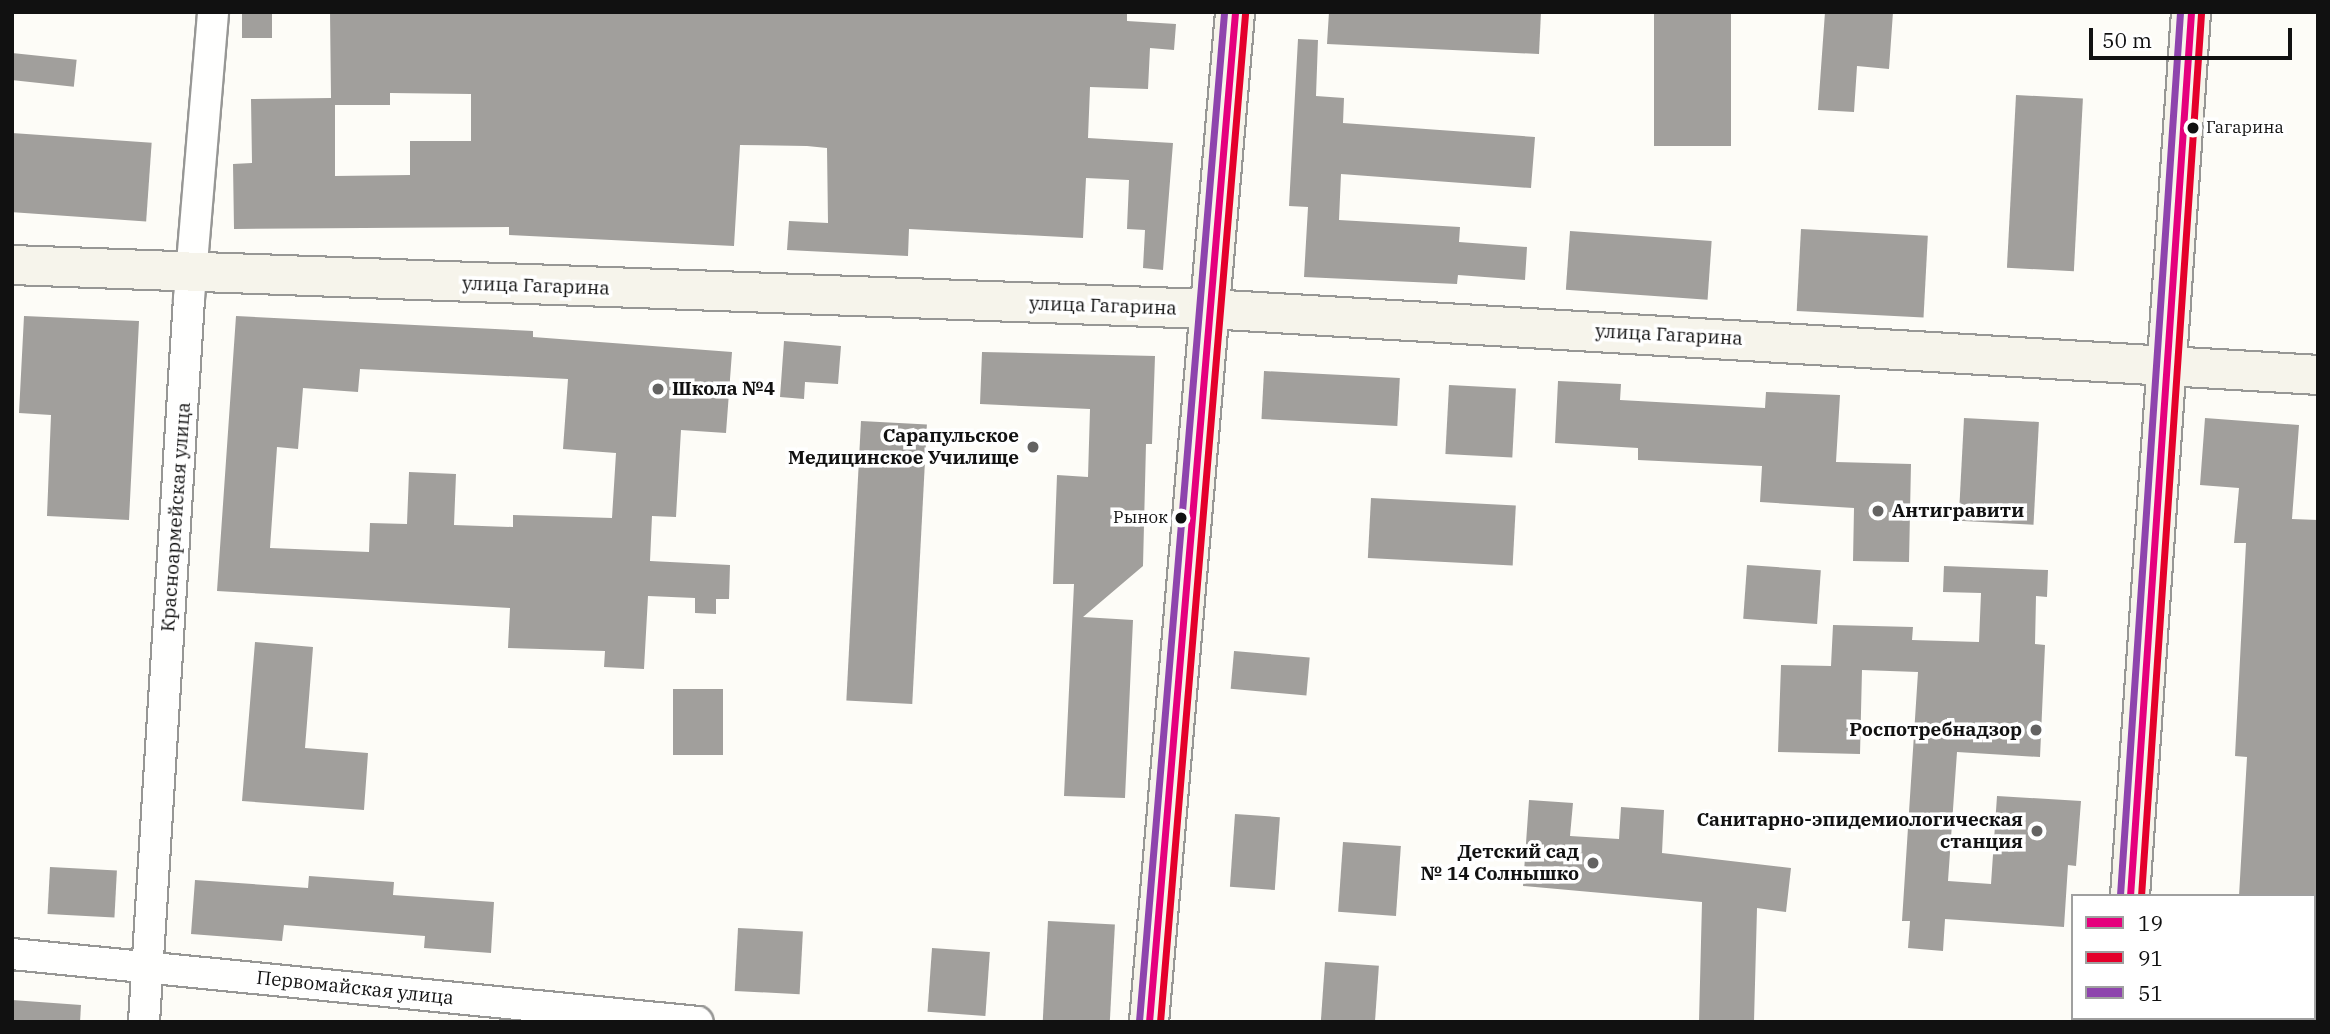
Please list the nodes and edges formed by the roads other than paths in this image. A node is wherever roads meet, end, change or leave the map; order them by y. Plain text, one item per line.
1 (213, 12) edge
2 (1235, 12) edge
3 (2191, 12) edge
4 (12, 265) edge
5 (191, 274) junction
6 (1208, 309) junction
7 (2166, 366) junction
8 (2318, 375) edge
9 (2130, 894) edge
10 (12, 954) edge
11 (148, 967) junction
12 (144, 1022) edge
13 (698, 1022) edge
14 (1149, 1022) edge

1 - 5 street, Красноармейская улица
2 - 6 street
3 - 7 street
4 - 5 street, улица Гагарина
5 - 6 street, улица Гагарина
5 - 11 street, Красноармейская улица
6 - 7 street, улица Гагарина
6 - 14 street
7 - 8 street, улица Гагарина
7 - 9 street
10 - 11 street, Первомайская улица
11 - 12 street, Красноармейская улица
11 - 13 street, Первомайская улица

